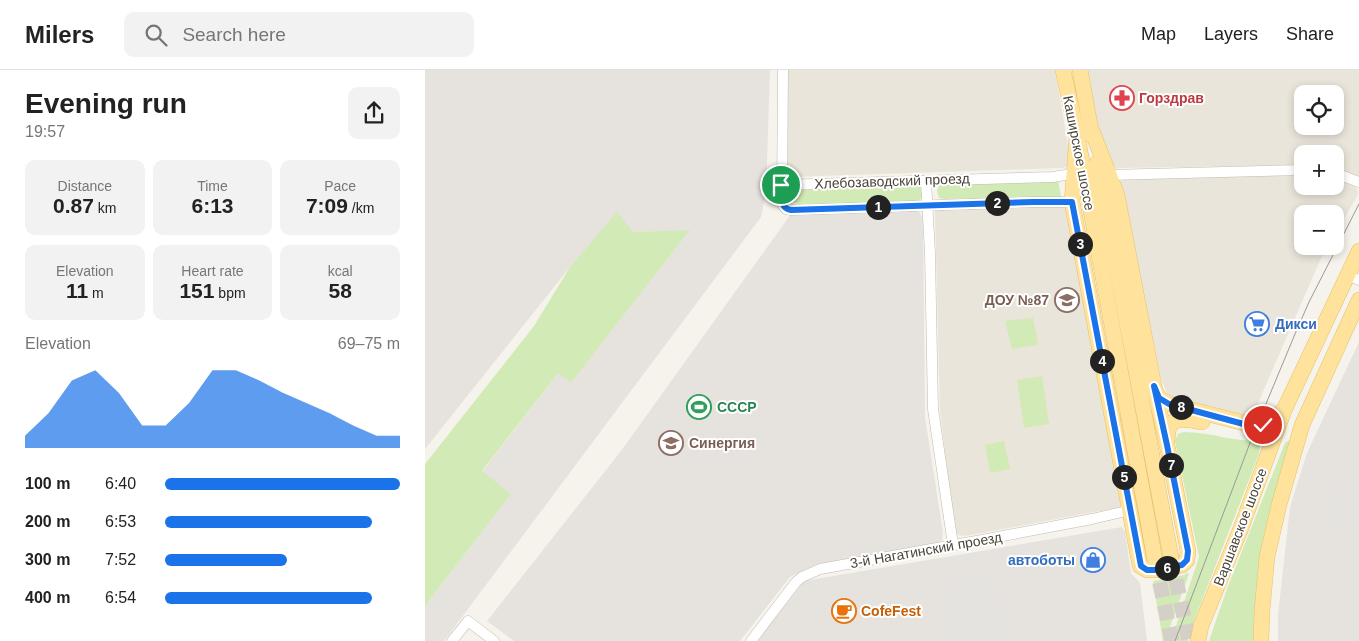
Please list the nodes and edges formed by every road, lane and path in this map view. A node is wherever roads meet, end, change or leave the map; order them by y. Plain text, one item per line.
1 (783, 70) edge
2 (1063, 70) edge
3 (1080, 70) edge
4 (1090, 126) junction
5 (1077, 135) junction
6 (1294, 170) edge
7 (1074, 172) junction
8 (1108, 175) junction
9 (1344, 176) edge
10 (927, 181) junction
11 (1359, 182) edge
12 (781, 185) junction
13 (1072, 202) junction
14 (928, 205) junction
15 (1359, 251) edge
16 (1353, 278) edge
17 (1359, 300) edge
18 (1154, 386) junction
19 (1285, 408) junction
20 (1167, 445) junction
21 (1265, 461) junction
22 (1131, 510) junction
23 (953, 545) junction
24 (1171, 557) tunnel mouth
25 (1155, 560) tunnel mouth
26 (452, 641) edge
27 (494, 641) edge
28 (751, 641) edge
29 (1198, 641) edge
30 (1261, 641) edge

1 - 12 street
2 - 5 main road, Каширское шоссе
3 - 4 main road, Каширское шоссе
4 - 8 main road
4 - 24 main road, Каширское шоссе
5 - 7 main road
5 - 25 main road, Каширское шоссе
6 - 8 street
7 - 10 street, Хлебозаводский проезд
7 - 13 main road
8 - 18 main road
9 - 11 street
10 - 12 street, Хлебозаводский проезд
10 - 14 street
12 - 14 street, Хлебозаводский проезд
13 - 14 street, Хлебозаводский проезд
13 - 22 main road
14 - 23 street
15 - 16 main road, Варшавское шоссе
16 - 19 main road, Варшавское шоссе
17 - 30 main road, Варшавское шоссе
18 - 19 main road
18 - 20 main road
19 - 21 main road, Варшавское шоссе
20 - 21 main road
20 - 22 main road
21 - 29 main road, Варшавское шоссе
22 - 23 street, 3-й Нагатинский проезд
23 - 28 street, 3-й Нагатинский проезд
26 - 27 street

